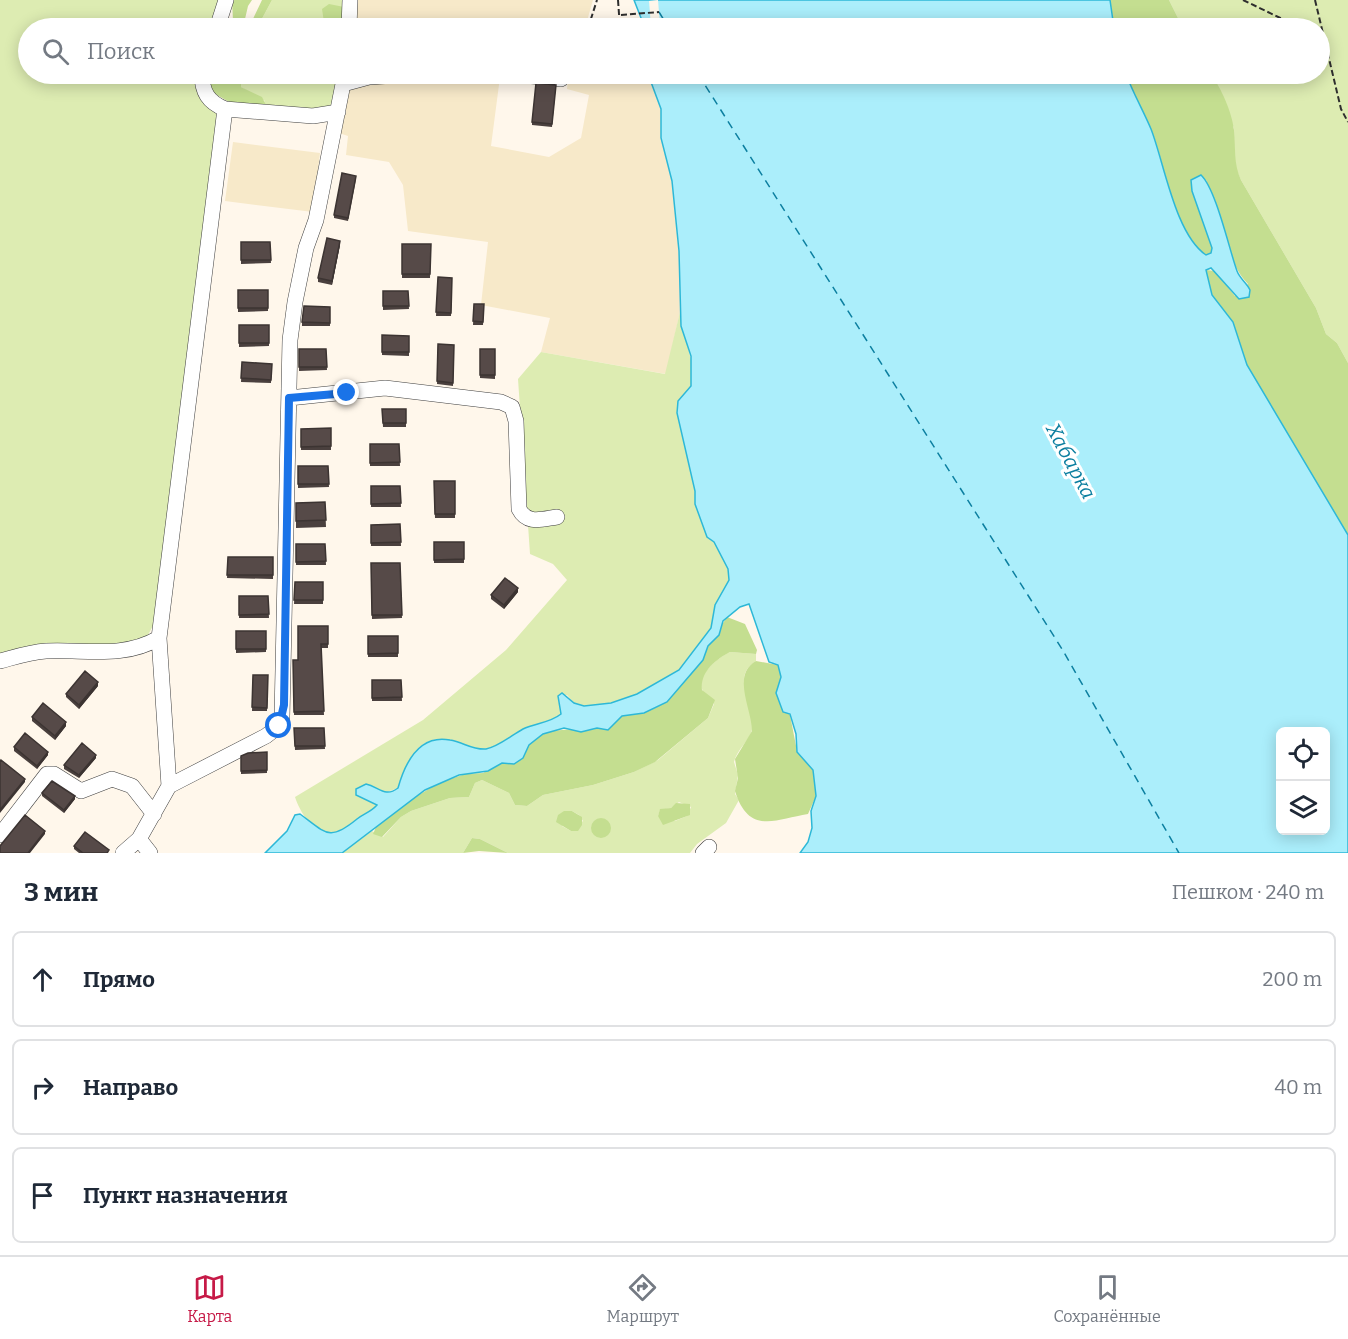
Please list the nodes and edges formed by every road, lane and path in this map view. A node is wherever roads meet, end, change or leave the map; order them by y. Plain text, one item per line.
1 (226, 0) edge
2 (350, 0) edge
3 (597, 0) edge
4 (618, 0) edge
5 (1243, 0) edge
6 (1315, 0) edge
7 (659, 12) dead end
8 (621, 15) joint
9 (220, 18) edge
10 (349, 18) edge
11 (591, 18) edge
12 (1280, 18) edge
13 (1318, 18) edge
14 (1330, 70) edge
15 (202, 84) edge
16 (343, 84) edge
17 (225, 109) junction
18 (338, 112) junction
19 (1348, 122) edge
20 (289, 398) junction
21 (557, 517) dead end
22 (159, 638) junction
23 (0, 661) edge
24 (169, 786) junction
25 (154, 814) junction
26 (0, 835) edge
27 (139, 839) junction
28 (123, 853) edge
29 (150, 853) edge

1 - 9 street
2 - 10 street
3 - 11 path
4 - 8 path
5 - 12 path
6 - 13 path
7 - 8 path
14 - 19 path
15 - 17 street
16 - 18 street
17 - 18 street
17 - 22 street
18 - 20 street
20 - 21 street
20 - 24 street
22 - 23 street
22 - 24 street
24 - 25 street
25 - 26 street
25 - 27 street
27 - 28 street
27 - 29 street

